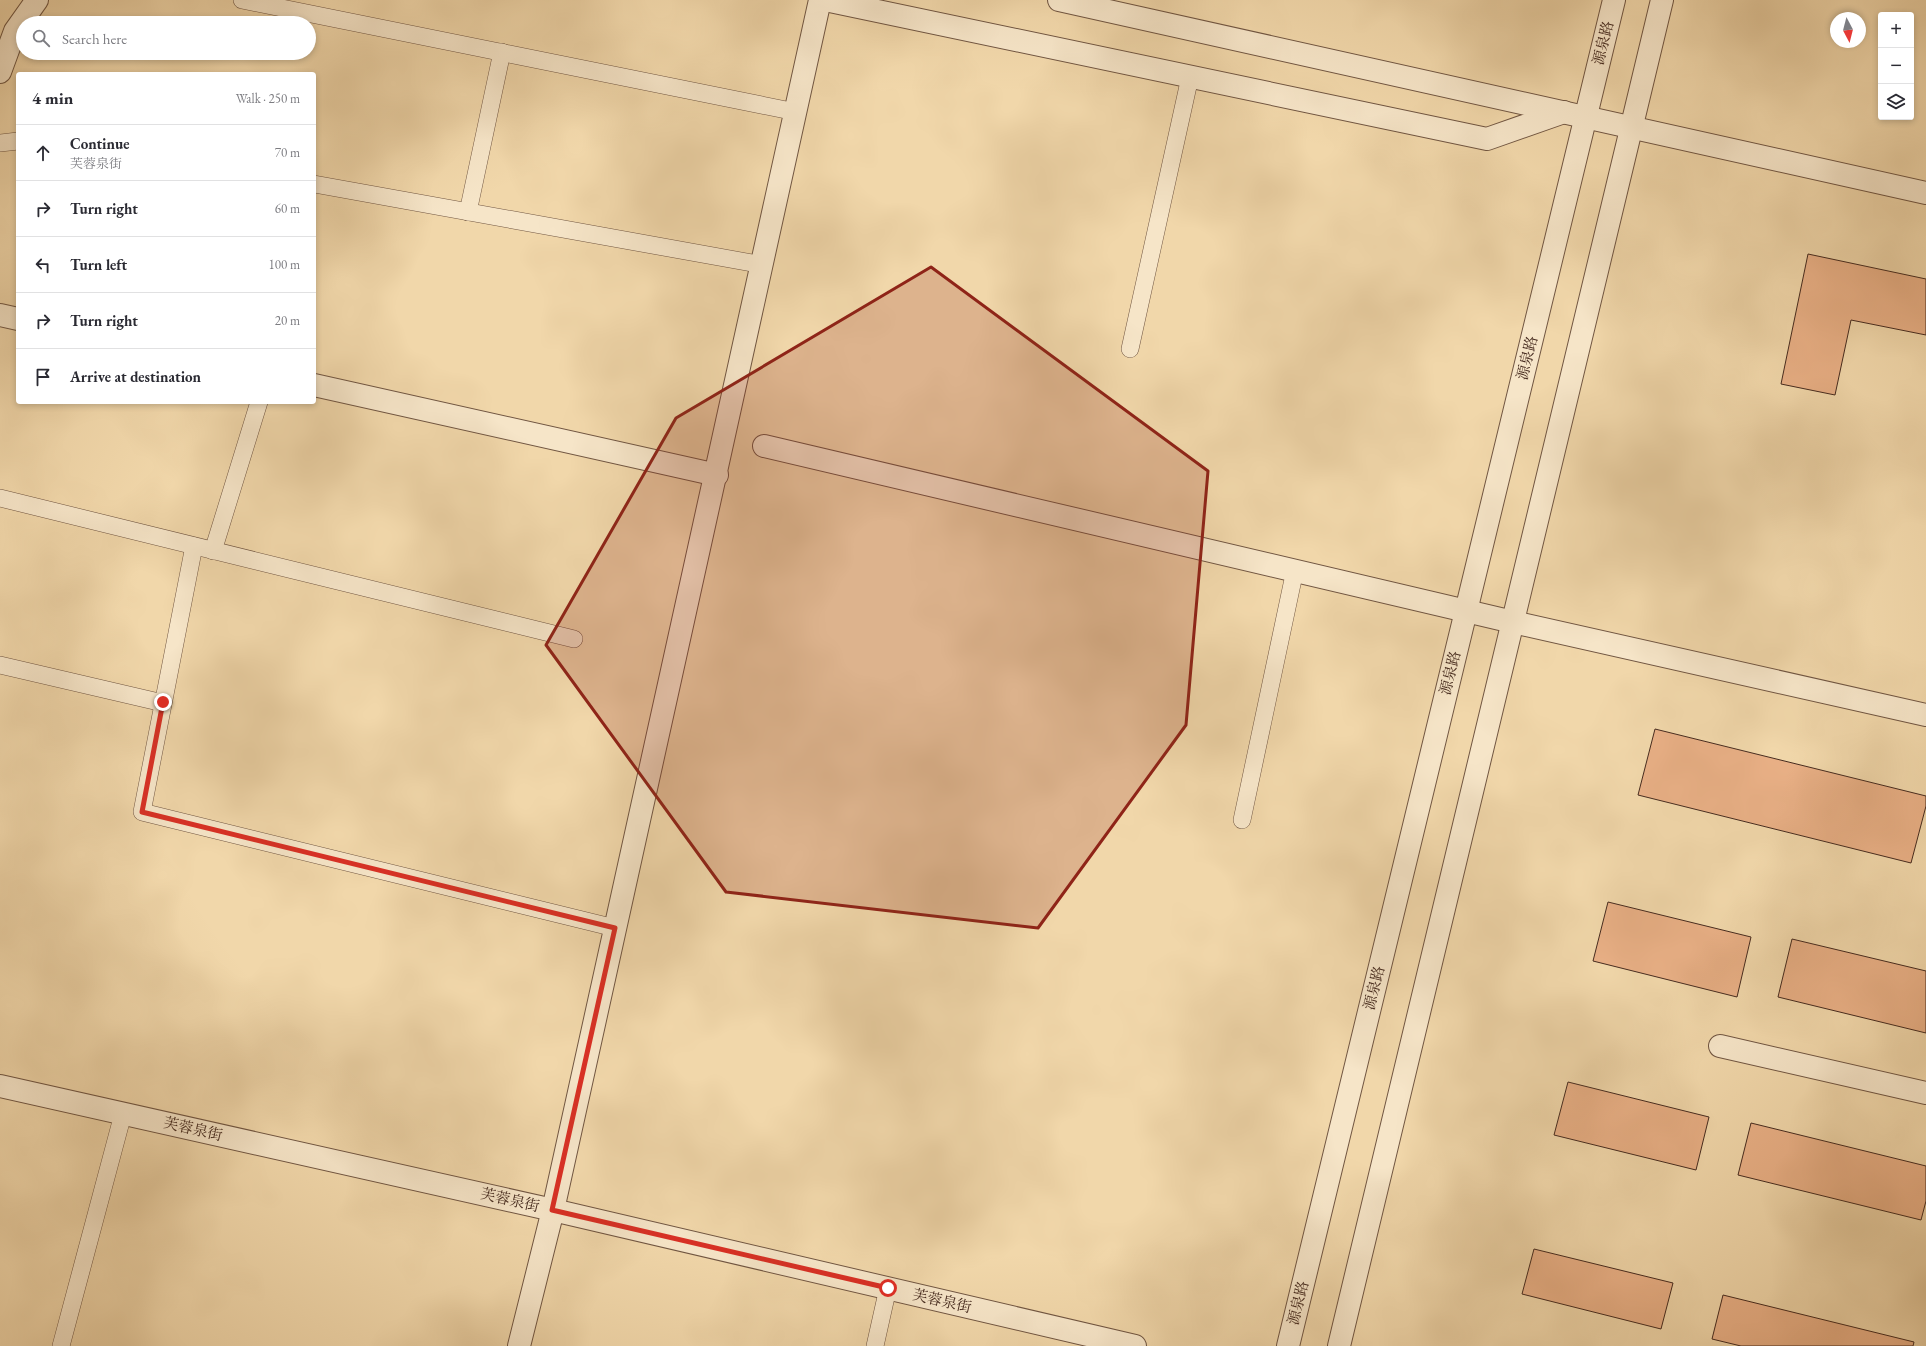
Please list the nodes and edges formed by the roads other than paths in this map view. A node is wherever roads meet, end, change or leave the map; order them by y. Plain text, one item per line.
1 (37, 0) edge
2 (242, 0) edge
3 (820, 0) edge
4 (825, 0) edge
5 (1059, 0) edge
6 (1614, 0) edge
7 (1662, 0) edge
8 (26, 16) edge
9 (16, 31) edge
10 (502, 52) junction
11 (0, 72) edge
12 (1190, 76) junction
13 (796, 112) junction
14 (1564, 112) junction
15 (1585, 116) junction
16 (1631, 128) junction
17 (16, 141) edge
18 (0, 143) edge
19 (316, 184) edge
20 (1926, 193) edge
21 (468, 212) junction
22 (762, 265) junction
23 (0, 315) edge
24 (16, 319) edge
25 (1130, 349) dead end
26 (316, 385) edge
27 (258, 404) edge
28 (764, 446) dead end
29 (717, 475) junction
30 (0, 498) edge
31 (194, 546) junction
32 (213, 551) junction
33 (1295, 570) junction
34 (1466, 610) junction
35 (1513, 622) junction
36 (574, 639) dead end
37 (0, 666) edge
38 (163, 702) junction
39 (1926, 716) edge
40 (1242, 820) dead end
41 (615, 928) junction
42 (1720, 1046) dead end
43 (0, 1086) edge
44 (1926, 1093) edge
45 (123, 1114) junction
46 (552, 1210) junction
47 (888, 1288) junction
48 (60, 1346) edge
49 (519, 1346) edge
50 (875, 1346) edge
51 (1135, 1346) edge
52 (1288, 1346) edge
53 (1339, 1346) edge

1 - 8 street
2 - 10 lane
3 - 13 street
4 - 12 street
5 - 14 street
6 - 15 street, 源泉路
7 - 16 street
9 - 11 street
10 - 13 lane
10 - 21 lane
12 - 14 street
12 - 25 lane
13 - 22 street
14 - 15 street
15 - 16 street
15 - 34 street, 源泉路
16 - 20 street
16 - 35 street
17 - 18 lane
19 - 21 lane
21 - 22 lane
22 - 29 street
23 - 24 street
26 - 29 street
27 - 32 lane
28 - 33 street
29 - 41 street
30 - 31 lane
31 - 32 lane
31 - 38 lane
32 - 36 lane
33 - 34 street
33 - 40 lane
34 - 35 street
34 - 52 street, 源泉路
35 - 39 street
35 - 53 street
37 - 38 lane
38 - 41 lane
41 - 46 street
42 - 44 street
43 - 45 street, 芙蓉泉街
45 - 46 street, 芙蓉泉街
45 - 48 lane
46 - 47 street, 芙蓉泉街
46 - 49 street
47 - 50 lane
47 - 51 street, 芙蓉泉街

